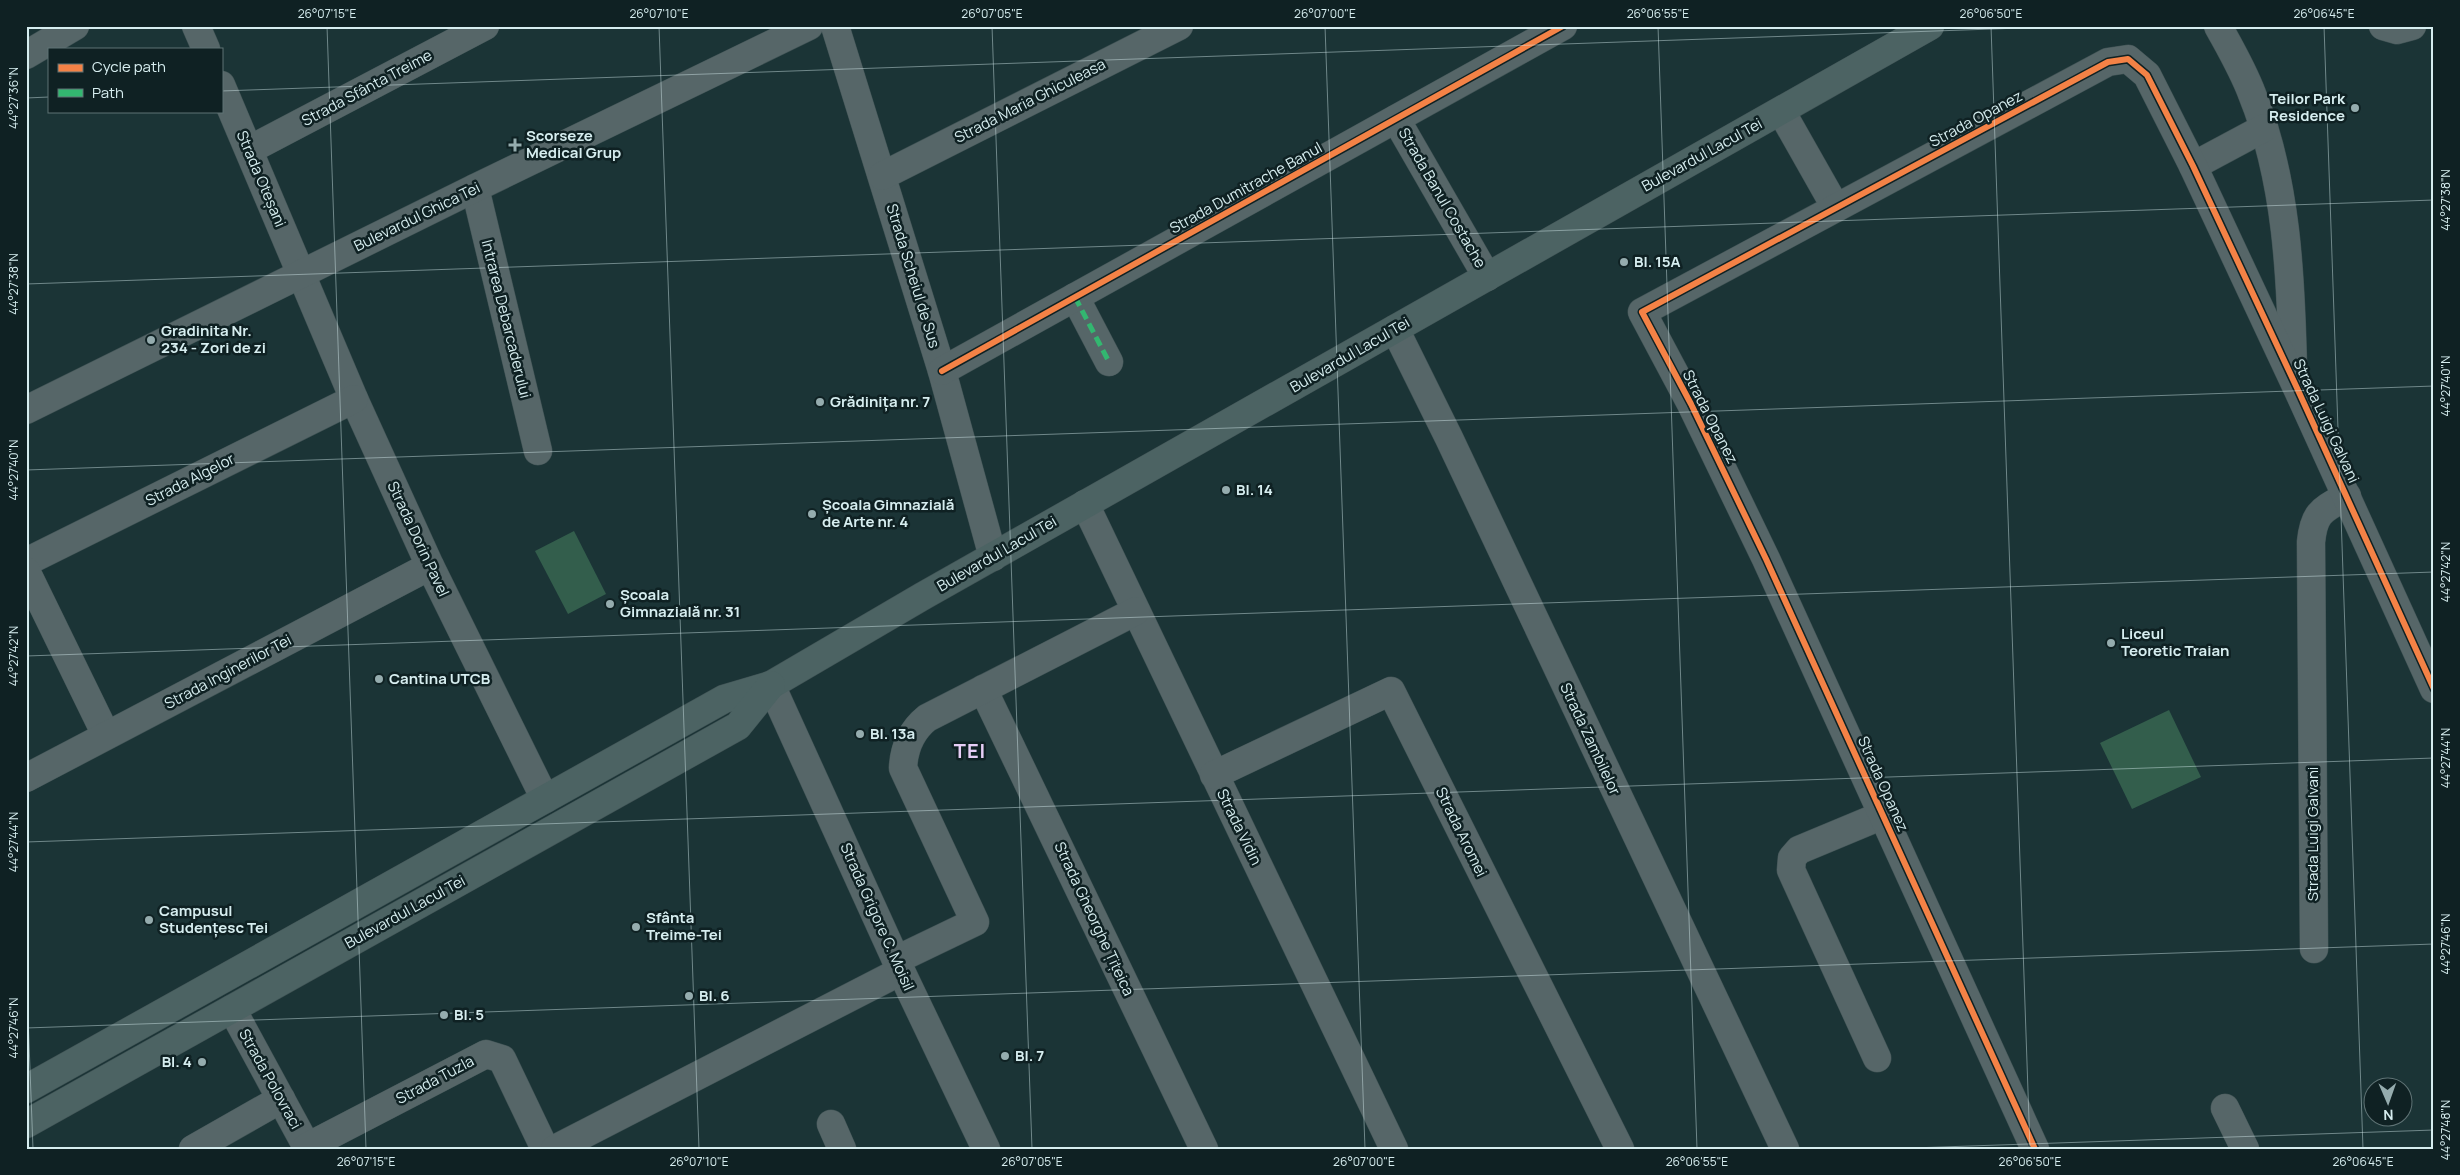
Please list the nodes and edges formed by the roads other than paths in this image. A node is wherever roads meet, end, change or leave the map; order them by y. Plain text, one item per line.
1 (75, 26) edge
2 (196, 26) edge
3 (485, 26) edge
4 (809, 26) edge
5 (835, 26) edge
6 (1179, 26) edge
7 (1563, 26) edge
8 (2218, 26) edge
9 (2383, 26) edge
10 (2412, 26) edge
11 (1926, 27) edge
12 (206, 48) edge
13 (26, 55) edge
14 (222, 87) edge
15 (1782, 111) junction
16 (1396, 119) junction
17 (2264, 128) junction
18 (249, 150) junction
19 (2193, 166) junction
20 (882, 176) junction
21 (475, 188) junction
22 (1836, 208) junction
23 (301, 274) junction
24 (1487, 277) junction
25 (1075, 297) junction
26 (1395, 329) junction
27 (1110, 362) dead end
28 (942, 371) junction
29 (2293, 379) junction
30 (354, 399) junction
31 (26, 410) edge
32 (538, 451) dead end
33 (2347, 496) junction
34 (1085, 504) junction
35 (993, 557) junction
36 (26, 562) edge
37 (430, 566) junction
38 (26, 571) edge
39 (1136, 611) junction
40 (771, 685) junction
41 (983, 689) junction
42 (2434, 689) edge
43 (106, 735) junction
44 (1214, 775) junction
45 (26, 778) edge
46 (545, 799) junction
47 (1882, 815) junction
48 (2314, 949) dead end
49 (898, 965) junction
50 (232, 1009) junction
51 (1877, 1058) dead end
52 (29, 1080) edge
53 (281, 1100) junction
54 (2225, 1108) dead end
55 (26, 1124) edge
56 (831, 1124) dead end
57 (307, 1148) edge
58 (193, 1149) edge
59 (545, 1149) edge
60 (555, 1149) edge
61 (842, 1149) edge
62 (986, 1149) edge
63 (1204, 1149) edge
64 (1394, 1149) edge
65 (1620, 1149) edge
66 (1785, 1149) edge
67 (2035, 1149) edge
68 (2245, 1149) edge

1 - 13 street
2 - 12 street
3 - 18 street, Strada Sfânta Treime
4 - 21 street, Bulevardul Ghica Tei
5 - 20 street, Strada Scheiul de Sus
6 - 20 street, Strada Maria Ghiculeasa
7 - 16 street, Strada Dumitrache Banul
8 - 17 street, Strada Luigi Galvani
9 - 10 street
11 - 15 main road, Bulevardul Lacul Tei
14 - 18 street, Strada Oteșani
15 - 22 street
15 - 24 main road, Bulevardul Lacul Tei
16 - 24 street, Strada Banul Costache
16 - 25 street, Strada Dumitrache Banul
17 - 19 street
17 - 29 street, Strada Luigi Galvani
18 - 23 street, Strada Oteșani
19 - 22 street, Strada Opanez
19 - 29 street, Strada Luigi Galvani
20 - 28 street, Strada Scheiul de Sus
21 - 23 street, Bulevardul Ghica Tei
21 - 32 street, Intrarea Debarcaderului
22 - 47 street, Strada Opanez
23 - 30 street, Strada Dorin Pavel
23 - 31 street, Bulevardul Ghica Tei
24 - 26 main road, Bulevardul Lacul Tei
25 - 27 street
25 - 28 street, Strada Dumitrache Banul
26 - 34 main road, Bulevardul Lacul Tei
26 - 66 street, Strada Zambilelor
28 - 35 street, Strada Scheiul de Sus
29 - 33 street, Strada Luigi Galvani
30 - 36 street, Strada Algelor
30 - 37 street, Strada Dorin Pavel
33 - 42 street, Strada Luigi Galvani
33 - 48 street, Strada Luigi Galvani
34 - 35 main road, Bulevardul Lacul Tei
34 - 39 street, Strada Vidin
35 - 40 main road, Bulevardul Lacul Tei
37 - 43 street, Strada Inginerilor Tei
37 - 46 street, Strada Dorin Pavel
38 - 43 street
39 - 41 street
39 - 44 street, Strada Vidin
40 - 46 main road, Bulevardul Lacul Tei
40 - 49 street, Strada Grigore C. Moisil
40 - 50 main road, Bulevardul Lacul Tei
41 - 49 street
41 - 63 street, Strada Gheorghe Țițeica
43 - 45 street, Strada Inginerilor Tei
44 - 64 street, Strada Vidin
44 - 65 street, Strada Aromei
46 - 52 main road, Bulevardul Lacul Tei
47 - 51 street
47 - 67 street, Strada Opanez
49 - 60 street
49 - 62 street, Strada Grigore C. Moisil
50 - 53 street, Strada Polovraci
50 - 55 main road, Bulevardul Lacul Tei
53 - 57 street, Strada Polovraci
53 - 58 street
54 - 68 street
56 - 61 street
57 - 59 street, Strada Tuzla

